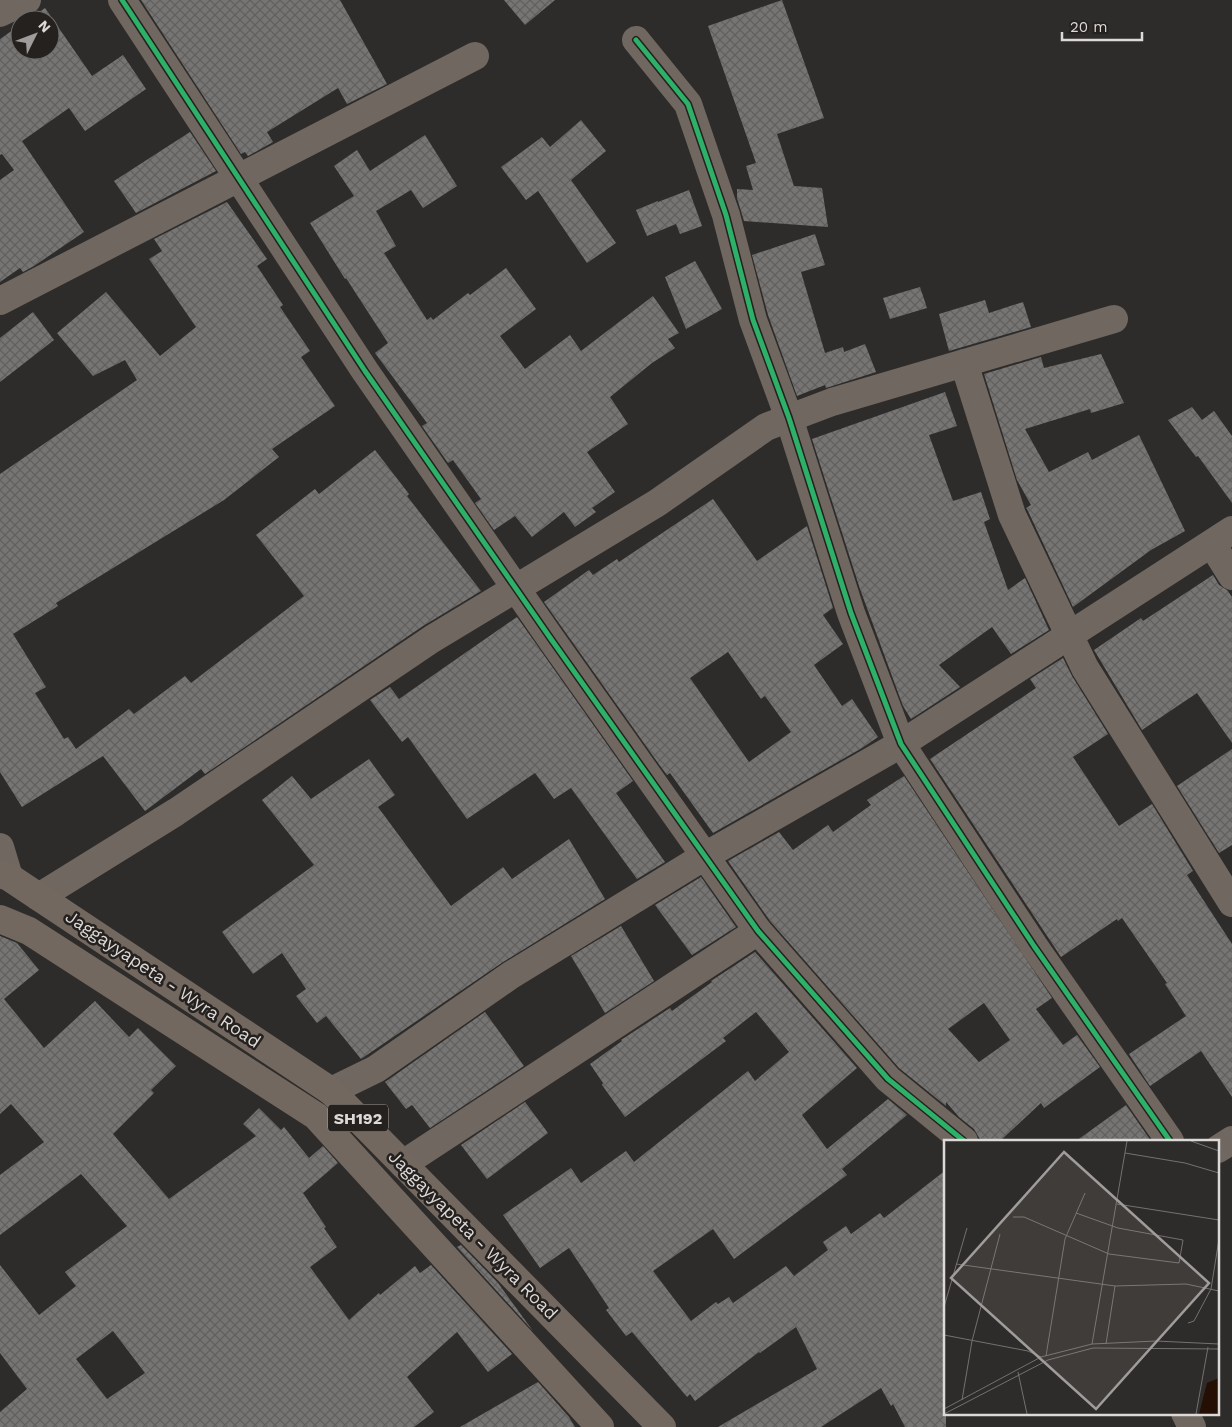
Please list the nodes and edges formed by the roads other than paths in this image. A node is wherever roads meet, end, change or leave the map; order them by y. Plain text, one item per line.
1 (27, 0) edge
2 (122, 0) edge
3 (0, 13) edge
4 (636, 40) dead end
5 (475, 56) dead end
6 (238, 177) junction
7 (0, 301) edge
8 (1114, 319) dead end
9 (964, 363) junction
10 (790, 418) junction
11 (1222, 537) edge
12 (1232, 576) edge
13 (516, 589) junction
14 (1069, 636) junction
15 (901, 744) junction
16 (0, 847) edge
17 (705, 856) junction
18 (4, 875) edge
19 (39, 897) junction
20 (1232, 904) edge
21 (0, 918) edge
22 (758, 931) junction
23 (331, 1091) junction
24 (963, 1140) edge
25 (1169, 1140) edge
26 (1232, 1140) edge
27 (1220, 1148) edge
28 (404, 1164) junction
29 (1186, 1414) edge
30 (600, 1427) edge
31 (662, 1427) edge
32 (1192, 1427) edge

1 - 3 street
2 - 6 street
4 - 10 street
5 - 6 street
6 - 7 street
6 - 13 street
8 - 9 street
9 - 10 street
9 - 14 street
10 - 13 street
10 - 15 street
11 - 12 street
11 - 14 street
13 - 17 street
13 - 19 street
14 - 15 street
14 - 20 street
15 - 17 street
15 - 25 street
16 - 18 street
17 - 22 street
17 - 23 street
18 - 19 main road, Jaggayyapeta - Wyra Road / SH192
19 - 23 main road, Jaggayyapeta - Wyra Road / SH192
21 - 30 main road, SH192
22 - 24 street
22 - 28 street
23 - 28 main road, Jaggayyapeta - Wyra Road / SH192
26 - 27 street
28 - 31 main road, Jaggayyapeta - Wyra Road / SH192
29 - 32 street

